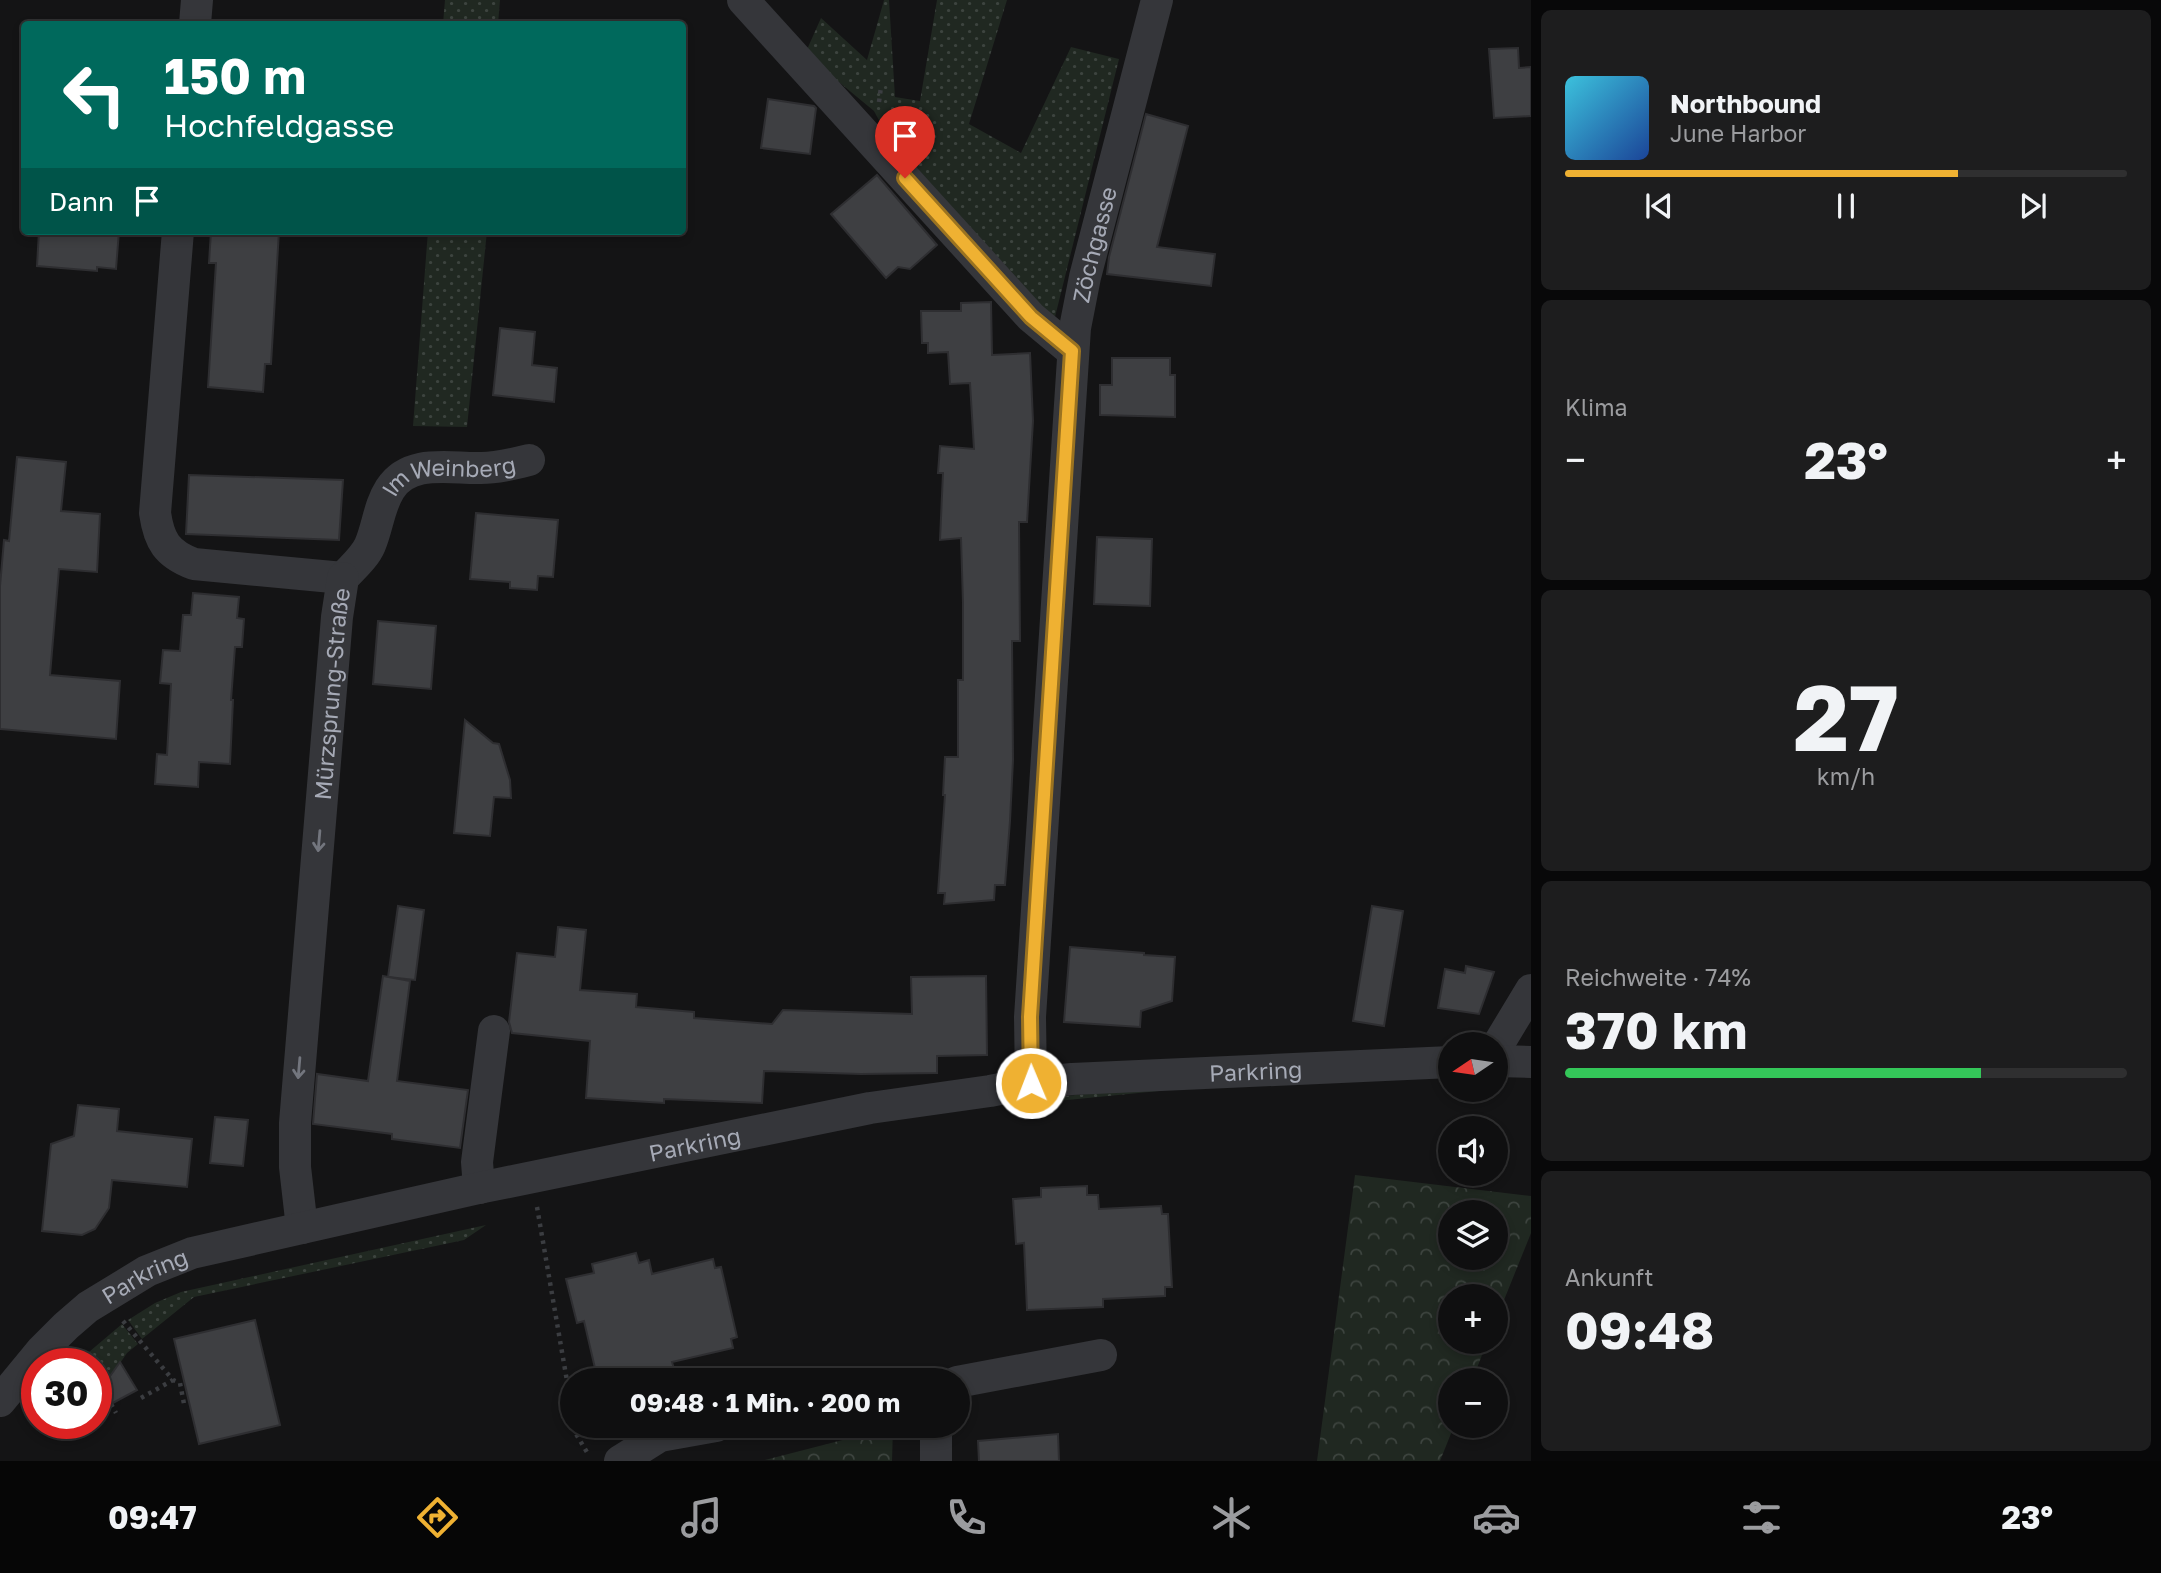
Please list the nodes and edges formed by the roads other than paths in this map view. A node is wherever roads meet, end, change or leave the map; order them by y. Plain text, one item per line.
1 (197, 0) edge
2 (743, 0) edge
3 (1157, 0) edge
4 (195, 21) edge
5 (178, 235) edge
6 (1072, 351) junction
7 (529, 460) dead end
8 (343, 578) junction
9 (1531, 990) edge
10 (494, 1031) dead end
11 (1506, 1032) edge
12 (1508, 1061) edge
13 (1531, 1062) edge
14 (1438, 1063) edge
15 (1031, 1083) junction
16 (479, 1188) junction
17 (302, 1228) junction
18 (1101, 1355) dead end
19 (970, 1380) edge
20 (0, 1401) edge
21 (657, 1438) edge
22 (936, 1438) edge
23 (620, 1461) edge
24 (936, 1461) edge

1 - 4 street
2 - 6 street
3 - 6 street, Zöchgasse
5 - 8 street, Mürzsprung-Straße
6 - 15 street, Zöchgasse
7 - 8 street, Im Weinberg
8 -> 17 street, Mürzsprung-Straße
9 - 11 street
10 - 16 street
12 - 13 street
14 - 15 street, Parkring
15 - 16 street, Parkring
16 - 17 street, Parkring
17 - 20 street, Parkring
18 - 19 street
21 - 23 street
22 - 24 street

